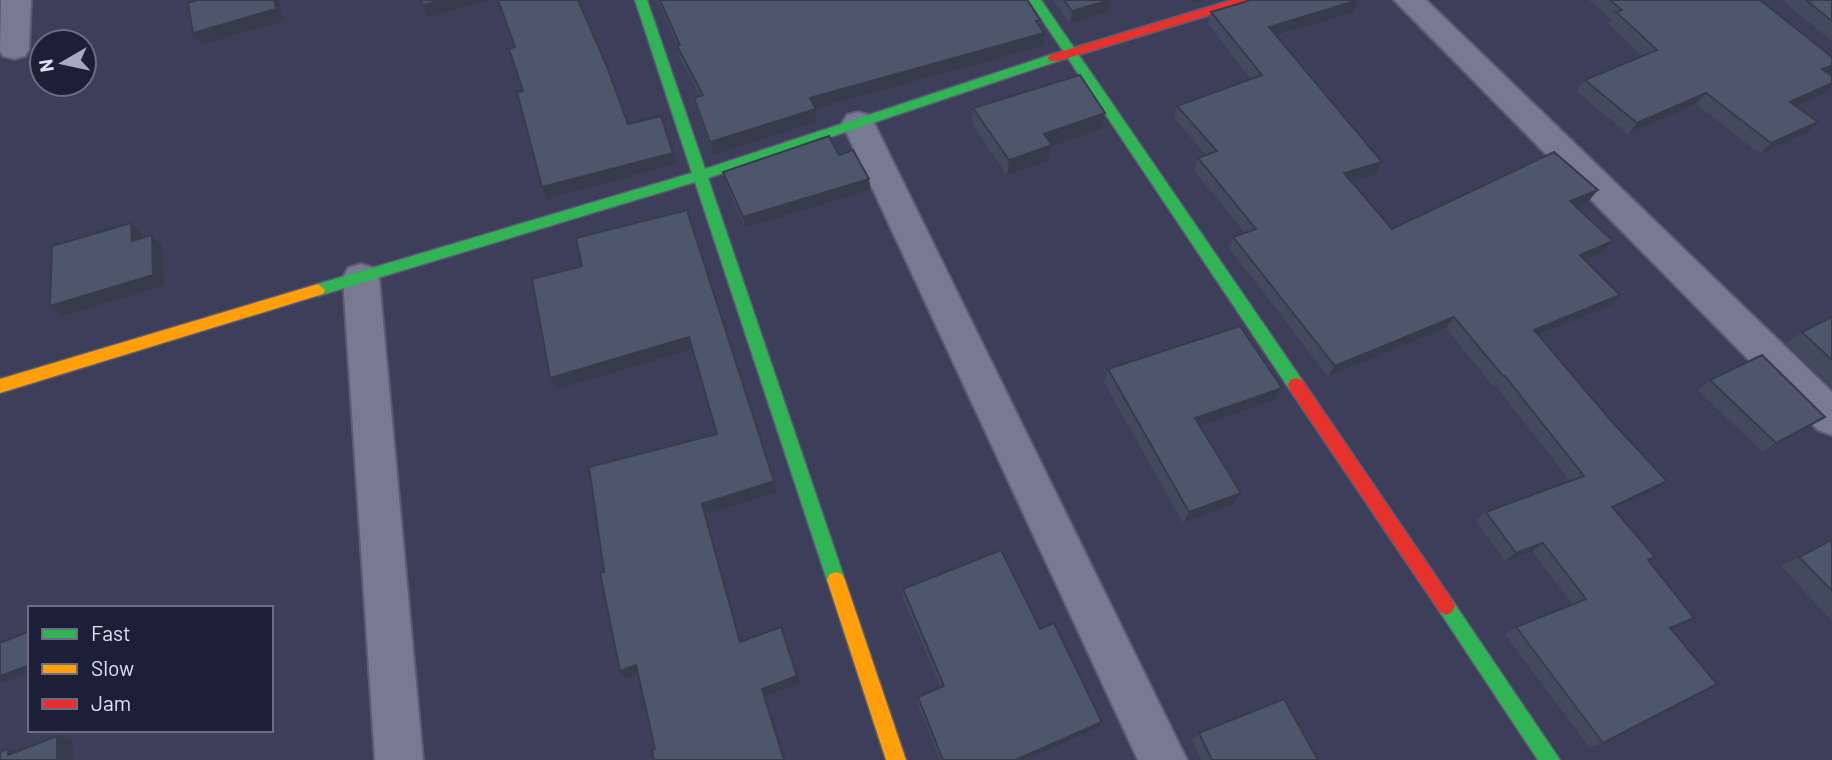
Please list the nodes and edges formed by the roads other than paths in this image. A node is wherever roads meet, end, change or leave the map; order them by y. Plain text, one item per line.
1 (16, 0) edge
2 (641, 0) edge
3 (1035, 0) edge
4 (1245, 0) edge
5 (1409, 0) edge
6 (14, 49) dead end
7 (1070, 53) junction
8 (858, 123) junction
9 (701, 174) junction
10 (360, 278) junction
11 (0, 386) edge
12 (1832, 418) edge
13 (399, 760) edge
14 (896, 760) edge
15 (1163, 760) edge
16 (1550, 760) edge

1 - 6 street
2 - 9 street
3 - 7 street
4 - 7 street
5 - 12 street
7 - 8 street
7 - 16 street
8 - 9 street
8 - 15 street
9 - 10 street
9 - 14 street
10 - 11 street
10 - 13 street

